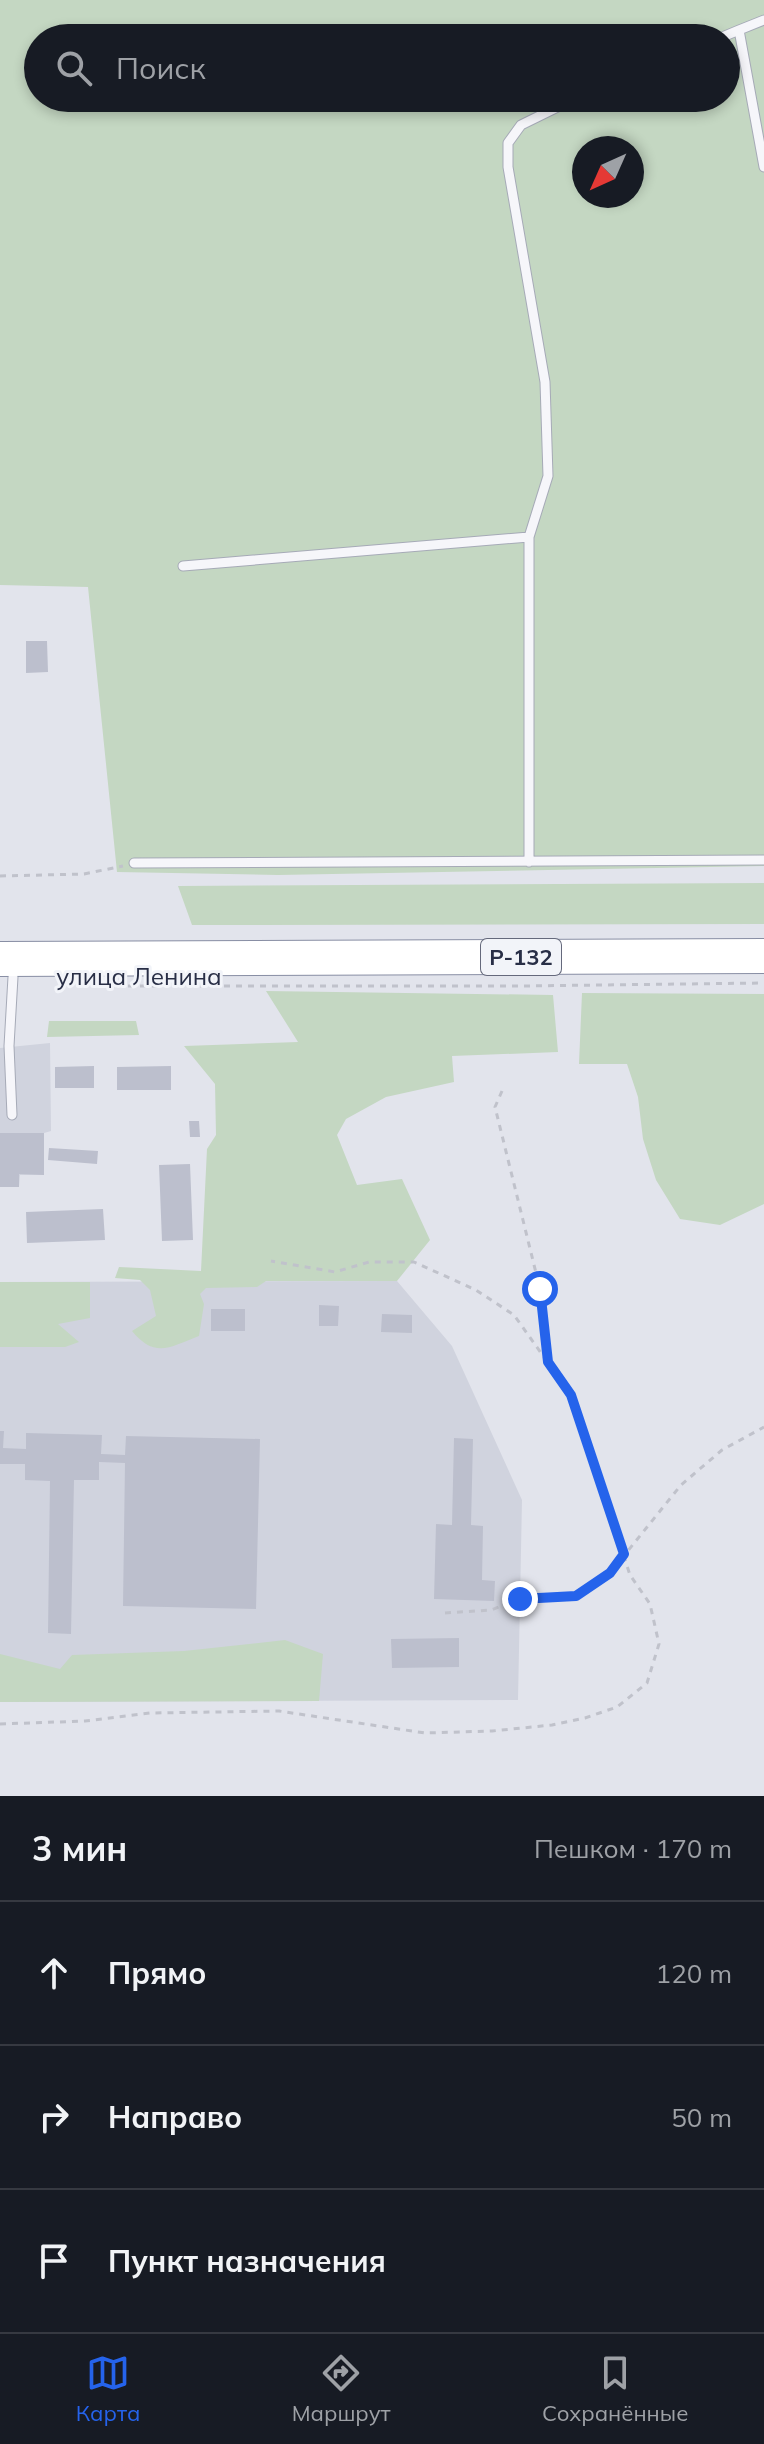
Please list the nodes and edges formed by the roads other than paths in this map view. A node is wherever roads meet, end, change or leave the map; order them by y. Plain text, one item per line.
1 (764, 20) edge
2 (740, 30) edge
3 (740, 35) edge
4 (547, 112) edge
5 (764, 167) edge
6 (529, 537) junction
7 (183, 566) dead end
8 (764, 860) edge
9 (529, 862) junction
10 (134, 863) road end
11 (764, 956) edge
12 (278, 967) junction
13 (4, 971) edge
14 (764, 975) edge
15 (12, 1115) dead end

1 - 2 lane
3 - 5 lane
4 - 6 lane
6 - 7 lane
6 - 9 lane
8 - 9 lane
9 - 10 lane
11 - 12 highway, Р-132
12 - 13 highway, улица Ленина / Р-132
12 - 14 highway, Р-132
13 - 15 lane

